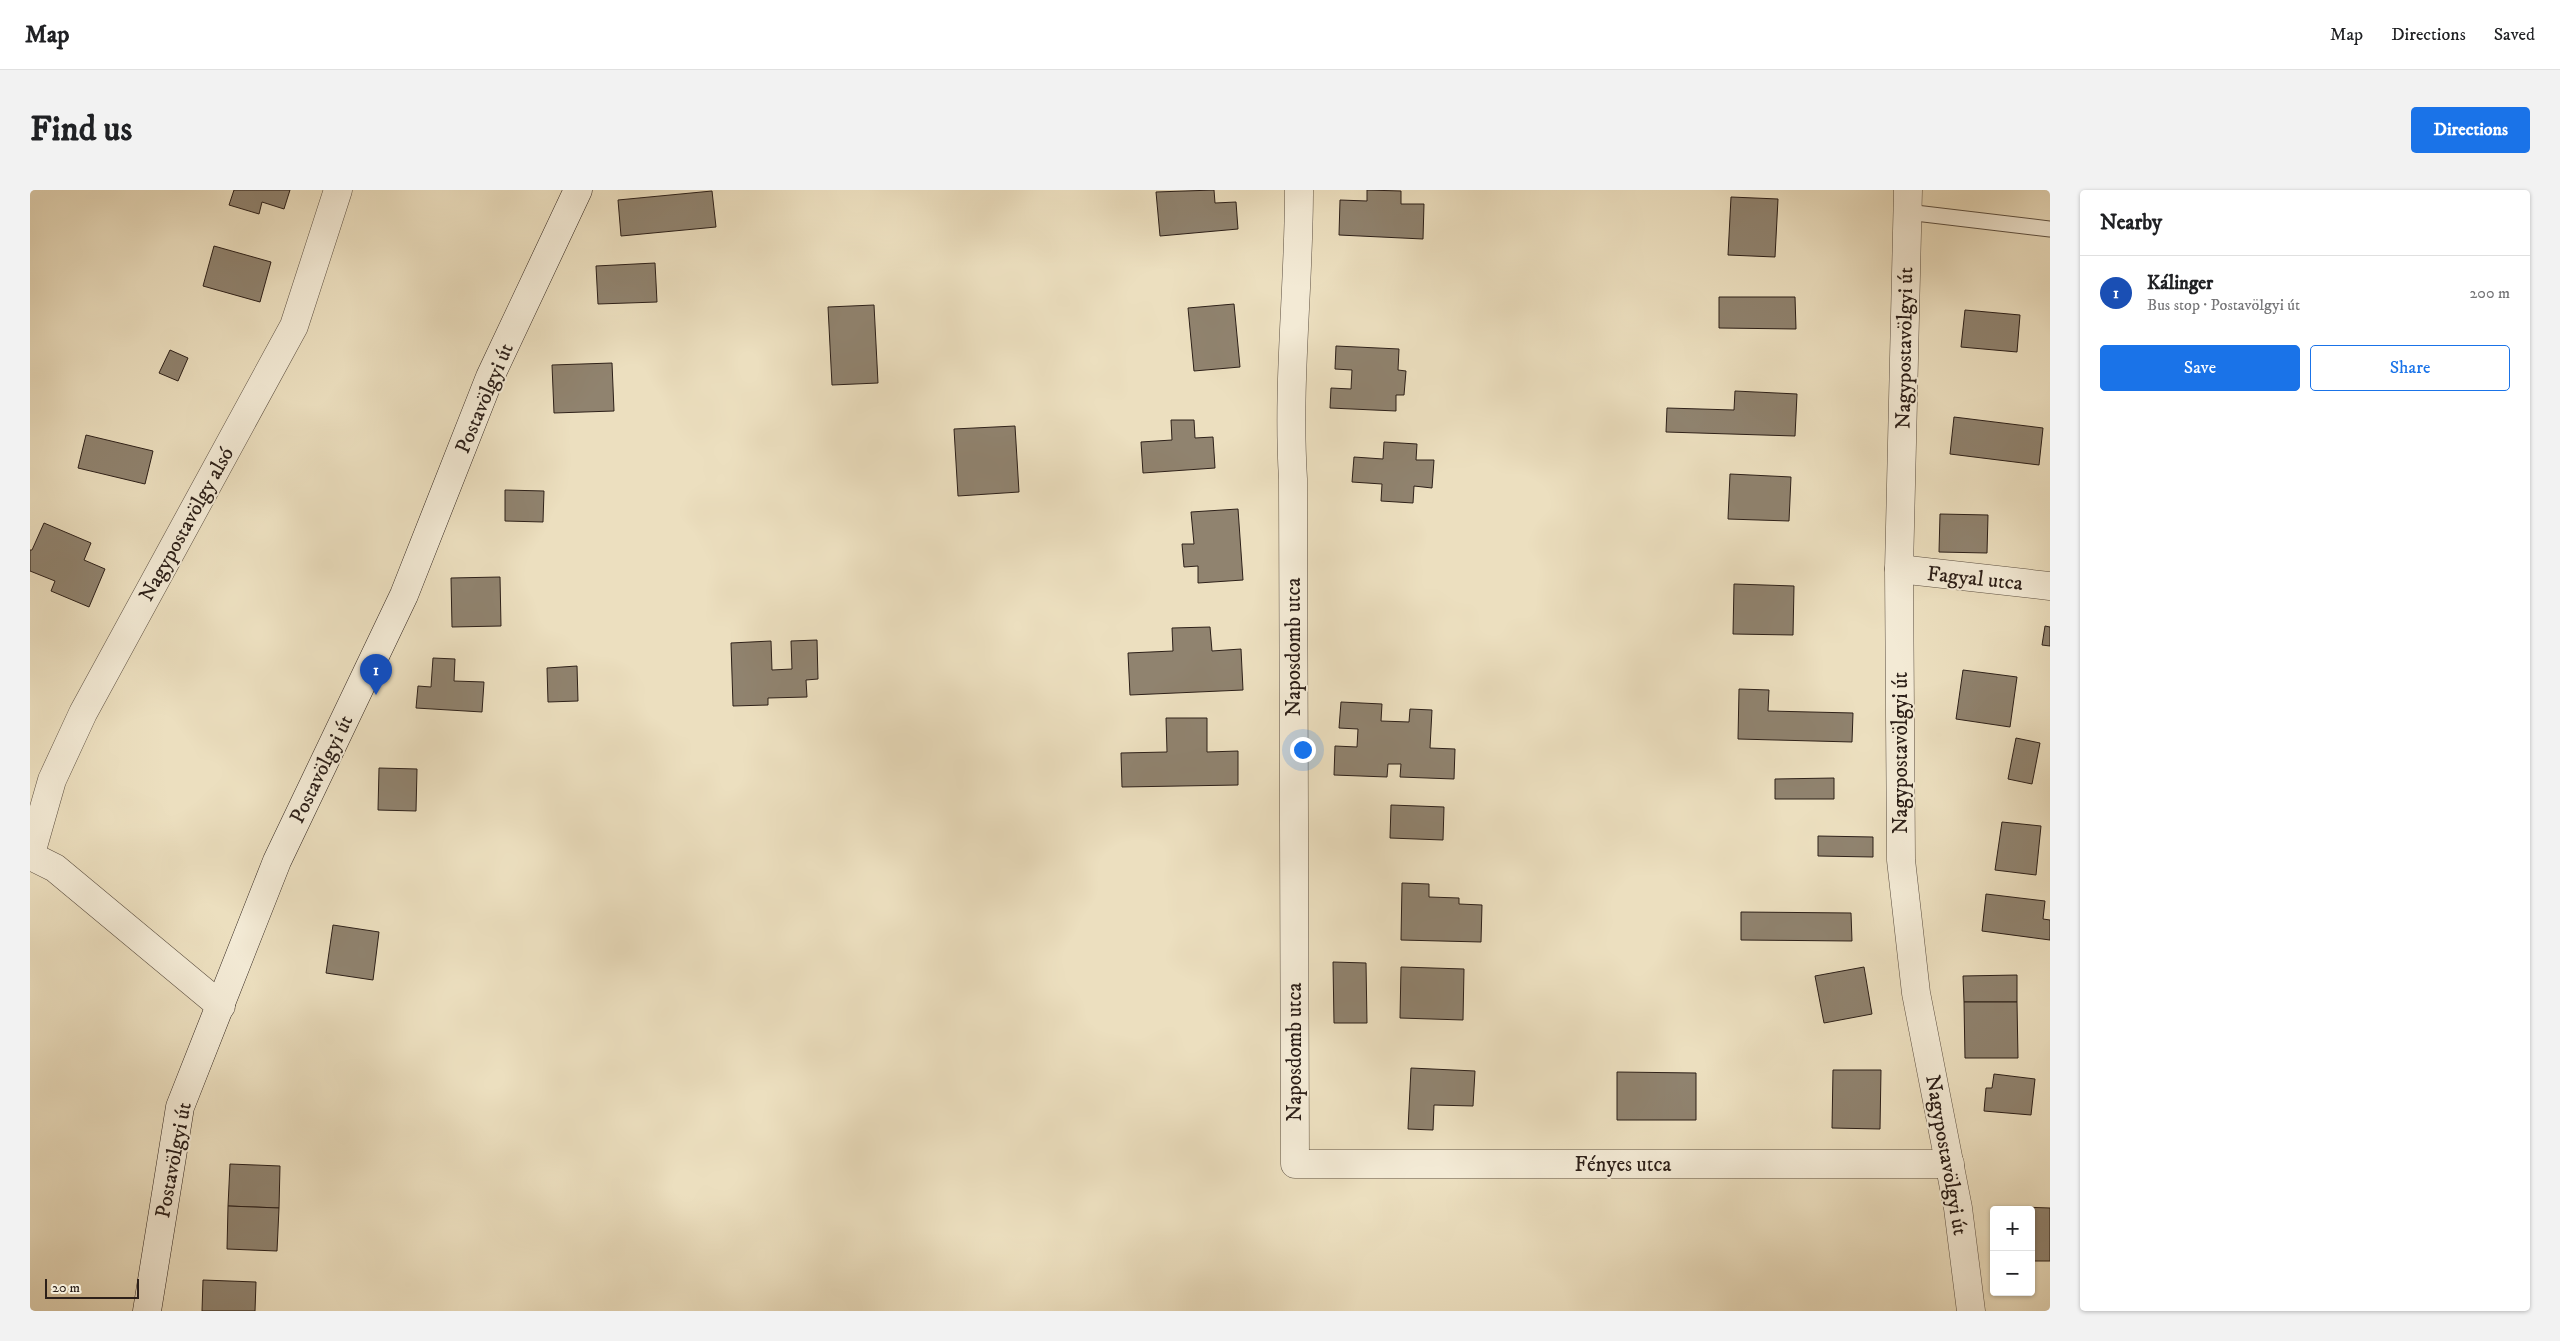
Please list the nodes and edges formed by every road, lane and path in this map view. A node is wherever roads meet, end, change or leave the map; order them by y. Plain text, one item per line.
1 (338, 190) edge
2 (578, 190) edge
3 (1299, 190) edge
4 (1908, 201) edge
5 (2050, 229) edge
6 (1899, 569) junction
7 (2050, 586) edge
8 (30, 856) edge
9 (221, 1006) junction
10 (1295, 1164) joint
11 (1950, 1164) junction
12 (148, 1311) edge
13 (1972, 1311) edge

1 - 8 street, Nagypostavölgy alsó
2 - 9 street, Postavölgyi út
3 - 10 street, Naposdomb utca
4 - 5 lane
4 - 6 street, Nagypostavölgyi út
6 - 7 street, Fagyal utca
6 - 11 street, Nagypostavölgyi út
8 - 9 street
9 - 12 street, Postavölgyi út
10 - 11 street, Fényes utca
11 - 13 street, Nagypostavölgyi út

